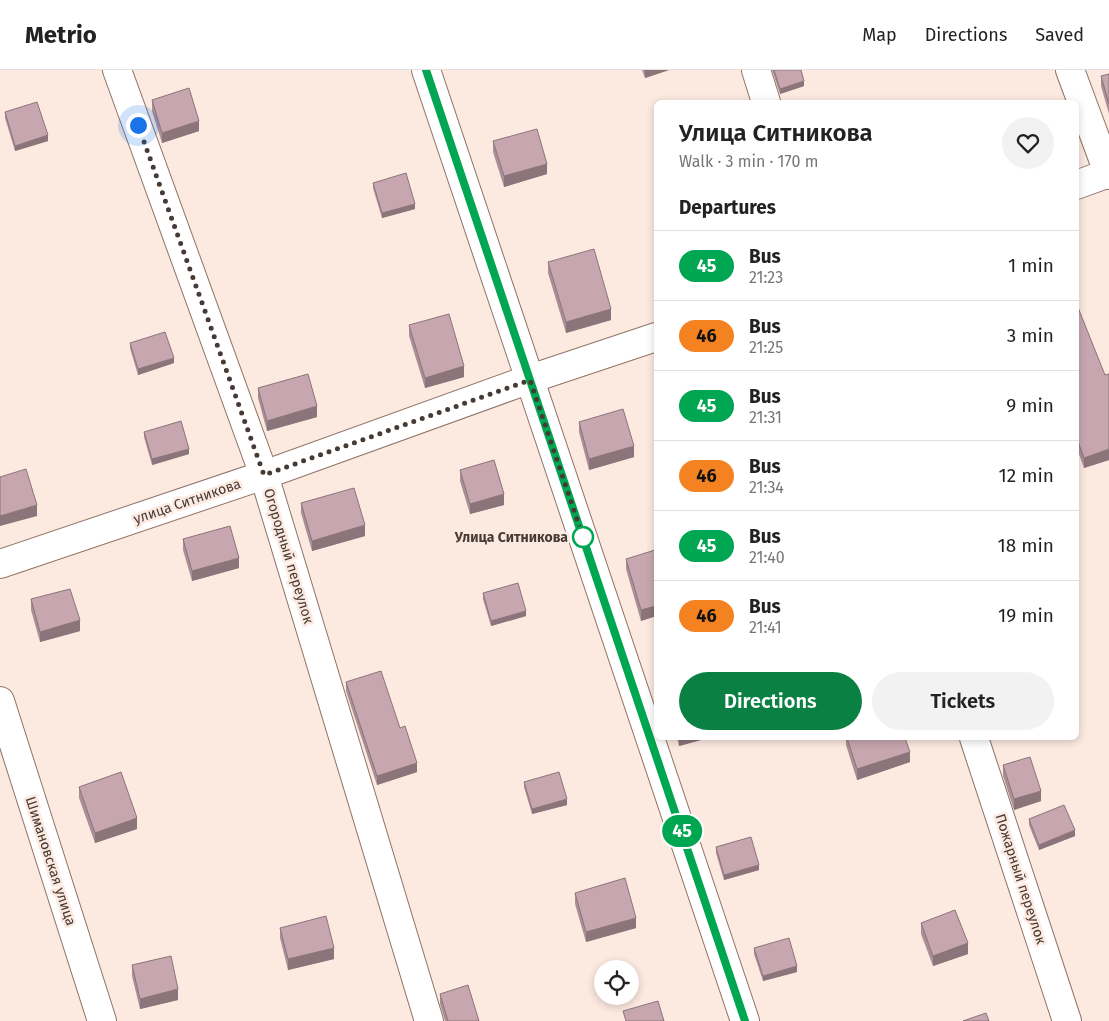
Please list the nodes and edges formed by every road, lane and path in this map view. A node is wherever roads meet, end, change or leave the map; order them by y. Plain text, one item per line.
1 (118, 70) edge
2 (426, 70) edge
3 (756, 70) edge
4 (1070, 70) edge
5 (765, 100) edge
6 (1109, 174) edge
7 (1079, 184) edge
8 (654, 338) edge
9 (530, 380) junction
10 (264, 475) junction
11 (0, 564) edge
12 (0, 701) edge
13 (975, 740) edge
14 (102, 1021) edge
15 (430, 1021) edge
16 (745, 1021) edge
17 (1067, 1021) edge

1 - 10 street, Огородный переулок
2 - 9 street
3 - 5 street
4 - 6 street
6 - 7 street
8 - 9 street, улица Ситникова
9 - 10 street, улица Ситникова
9 - 16 street
10 - 11 street, улица Ситникова
10 - 15 street, Огородный переулок
12 - 14 street, Шимановская улица
13 - 17 street, Пожарный переулок

